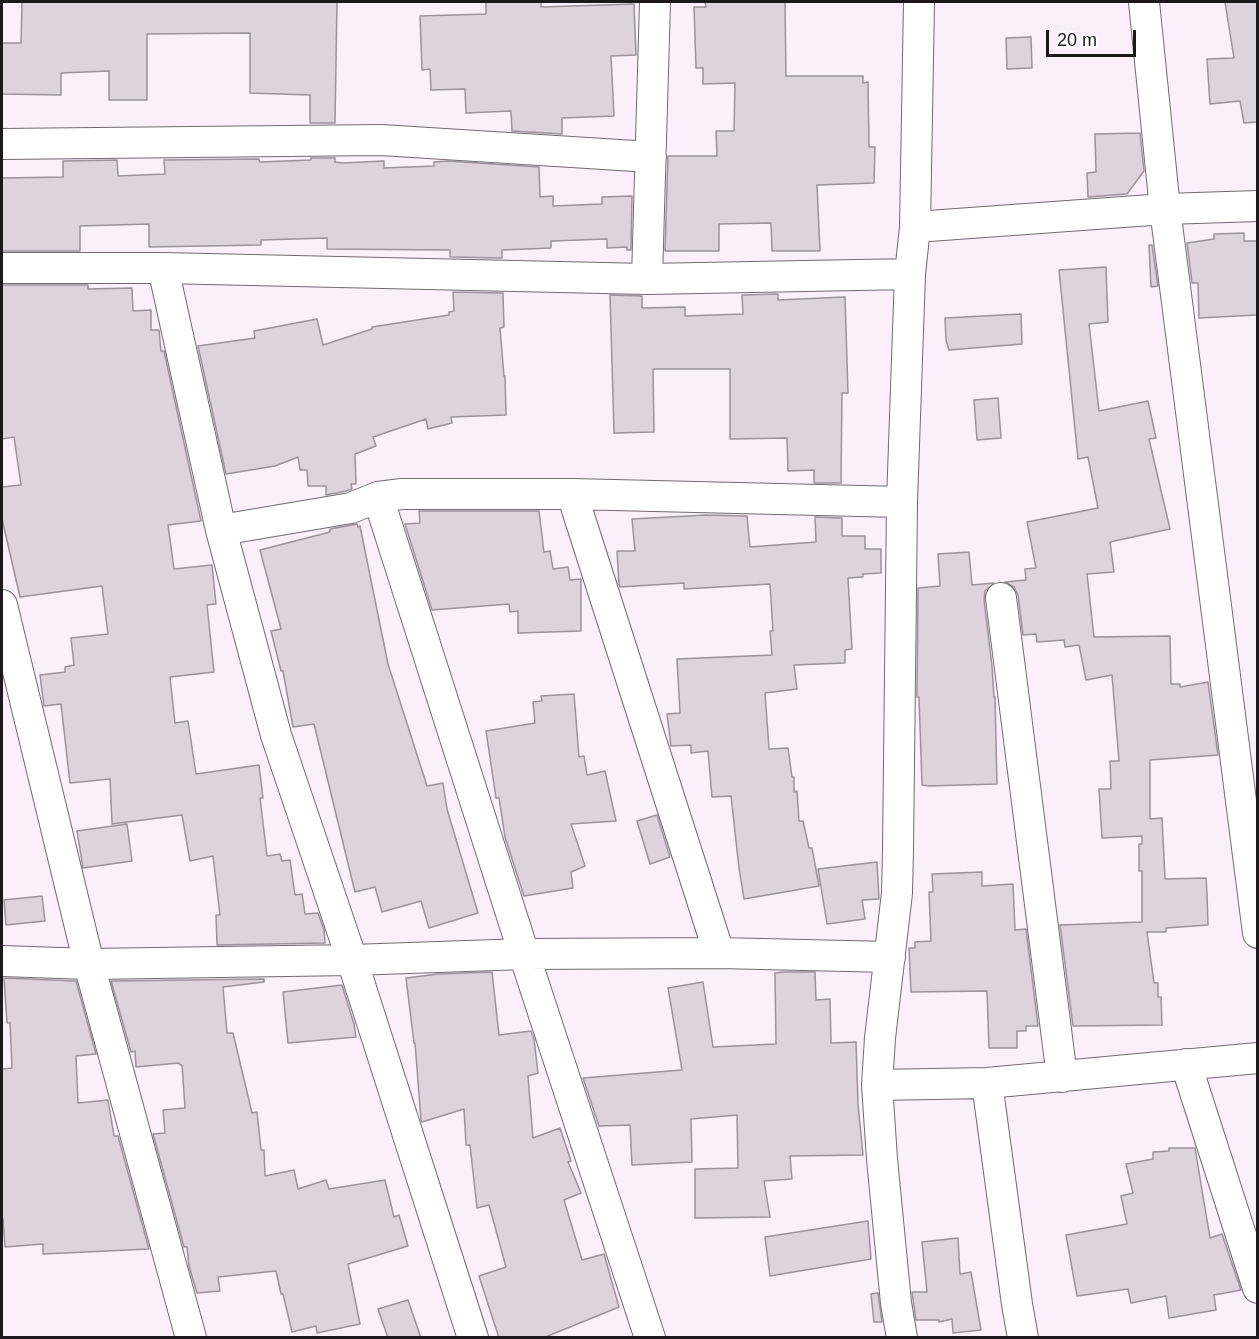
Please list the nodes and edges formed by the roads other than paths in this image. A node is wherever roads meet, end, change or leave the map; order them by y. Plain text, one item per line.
1 (655, 2) edge
2 (919, 2) edge
3 (1144, 2) edge
4 (2, 144) edge
5 (651, 157) junction
6 (1257, 206) edge
7 (1165, 209) junction
8 (915, 227) junction
9 (2, 268) edge
10 (163, 268) junction
11 (910, 274) junction
12 (647, 279) junction
13 (572, 494) junction
14 (378, 497) junction
15 (902, 502) junction
16 (221, 530) junction
17 (1001, 598) dead end
18 (2, 605) edge
19 (1257, 933) edge
20 (719, 953) junction
21 (524, 954) junction
22 (890, 957) junction
23 (352, 960) junction
24 (2, 961) edge
25 (89, 964) junction
26 (1257, 1058) edge
27 (1186, 1064) junction
28 (1062, 1077) junction
29 (987, 1083) junction
30 (877, 1085) junction
31 (1257, 1288) edge
32 (191, 1338) edge
33 (473, 1338) edge
34 (650, 1338) edge
35 (902, 1338) edge
36 (1023, 1338) edge

1 - 5 street
2 - 8 street
3 - 7 street
4 - 5 street
5 - 12 street
6 - 7 street
7 - 8 street
7 - 19 street
8 - 11 street
9 - 10 street
10 - 12 street
10 - 16 street
11 - 12 street
11 - 15 street
13 - 14 street
13 - 15 street
13 - 20 street
14 - 16 street
14 - 21 street
15 - 22 street
16 - 23 street
17 - 28 street
18 - 25 street
20 - 21 street
20 - 22 street
21 - 23 street
21 - 34 street
22 - 30 street
23 - 25 street
23 - 33 street
24 - 25 street
25 - 32 street
26 - 27 street
27 - 28 street
27 - 31 street
28 - 29 street
29 - 30 street
29 - 36 street
30 - 35 street

